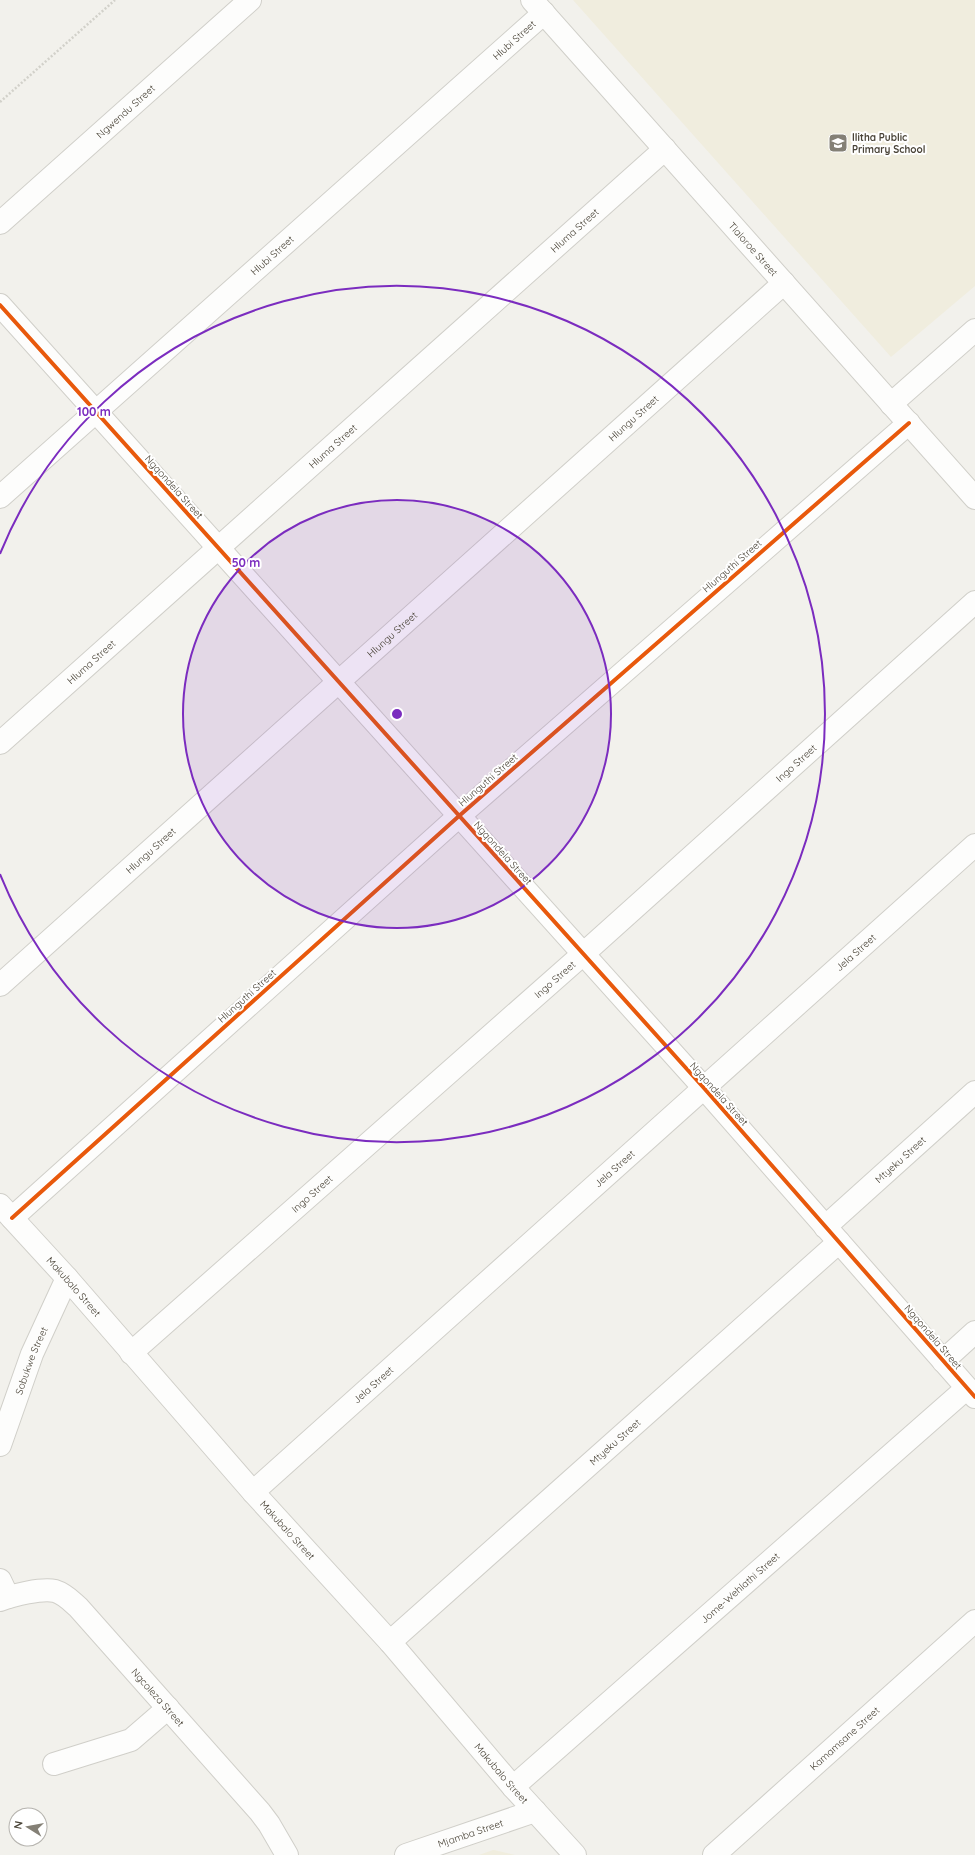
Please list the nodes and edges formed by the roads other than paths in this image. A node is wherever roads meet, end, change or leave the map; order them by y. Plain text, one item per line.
1 (250, 0) edge
2 (538, 6) edge
3 (665, 149) junction
4 (0, 223) edge
5 (784, 283) junction
6 (0, 305) edge
7 (975, 330) edge
8 (891, 404) junction
9 (96, 411) junction
10 (909, 423) junction
11 (0, 497) edge
12 (975, 498) edge
13 (218, 549) junction
14 (975, 602) edge
15 (339, 683) junction
16 (0, 743) edge
17 (459, 816) junction
18 (975, 845) edge
19 (582, 954) junction
20 (0, 985) edge
21 (703, 1087) junction
22 (975, 1092) edge
23 (6, 1212) edge
24 (832, 1235) junction
25 (67, 1278) junction
26 (975, 1332) edge
27 (131, 1353) junction
28 (943, 1360) junction
29 (971, 1392) edge
30 (0, 1445) edge
31 (253, 1492) junction
32 (3, 1592) edge
33 (975, 1621) edge
34 (390, 1642) junction
35 (168, 1708) junction
36 (54, 1764) dead end
37 (514, 1787) junction
38 (535, 1811) junction
39 (287, 1855) edge
40 (406, 1855) edge
41 (575, 1855) edge
42 (714, 1855) edge

1 - 4 street, Ngwendu Street
2 - 3 street, Tlaloroe Street
2 - 9 street, Hlubi Street
3 - 5 street, Tlaloroe Street
3 - 13 street, Hluma Street
5 - 8 street, Tlaloroe Street
5 - 15 street, Hlungu Street
6 - 9 street, Ngqondela Street
7 - 8 street
8 - 10 street, Tlaloroe Street
9 - 11 street, Hlubi Street
9 - 13 street, Ngqondela Street
10 - 12 street, Tlaloroe Street
10 - 17 street, Hlunguthi Street
13 - 15 street, Ngqondela Street
13 - 16 street, Hluma Street
14 - 19 street, Ingo Street
15 - 17 street, Ngqondela Street
15 - 20 street, Hlungu Street
17 - 19 street, Ngqondela Street
17 - 23 street, Hlunguthi Street
18 - 21 street, Jela Street
19 - 21 street, Ngqondela Street
19 - 27 street, Ingo Street
21 - 24 street, Ngqondela Street
21 - 31 street, Jela Street
22 - 24 street, Mtyeku Street
23 - 25 street, Makubalo Street
24 - 28 street, Ngqondela Street
24 - 34 street, Mtyeku Street
25 - 27 street, Makubalo Street
25 - 30 street, Sobukwe Street
26 - 28 street
27 - 31 street, Makubalo Street
28 - 29 street, Ngqondela Street
29 - 37 street, Jome-Wehlathi Street
31 - 34 street, Makubalo Street
32 - 35 street, Ngcoleza Street
33 - 42 street, Kamamsane Street
34 - 37 street, Makubalo Street
35 - 36 street
35 - 39 street, Ngcoleza Street
37 - 38 street, Makubalo Street
38 - 40 street, Mjamba Street
38 - 41 street, Makubalo Street

